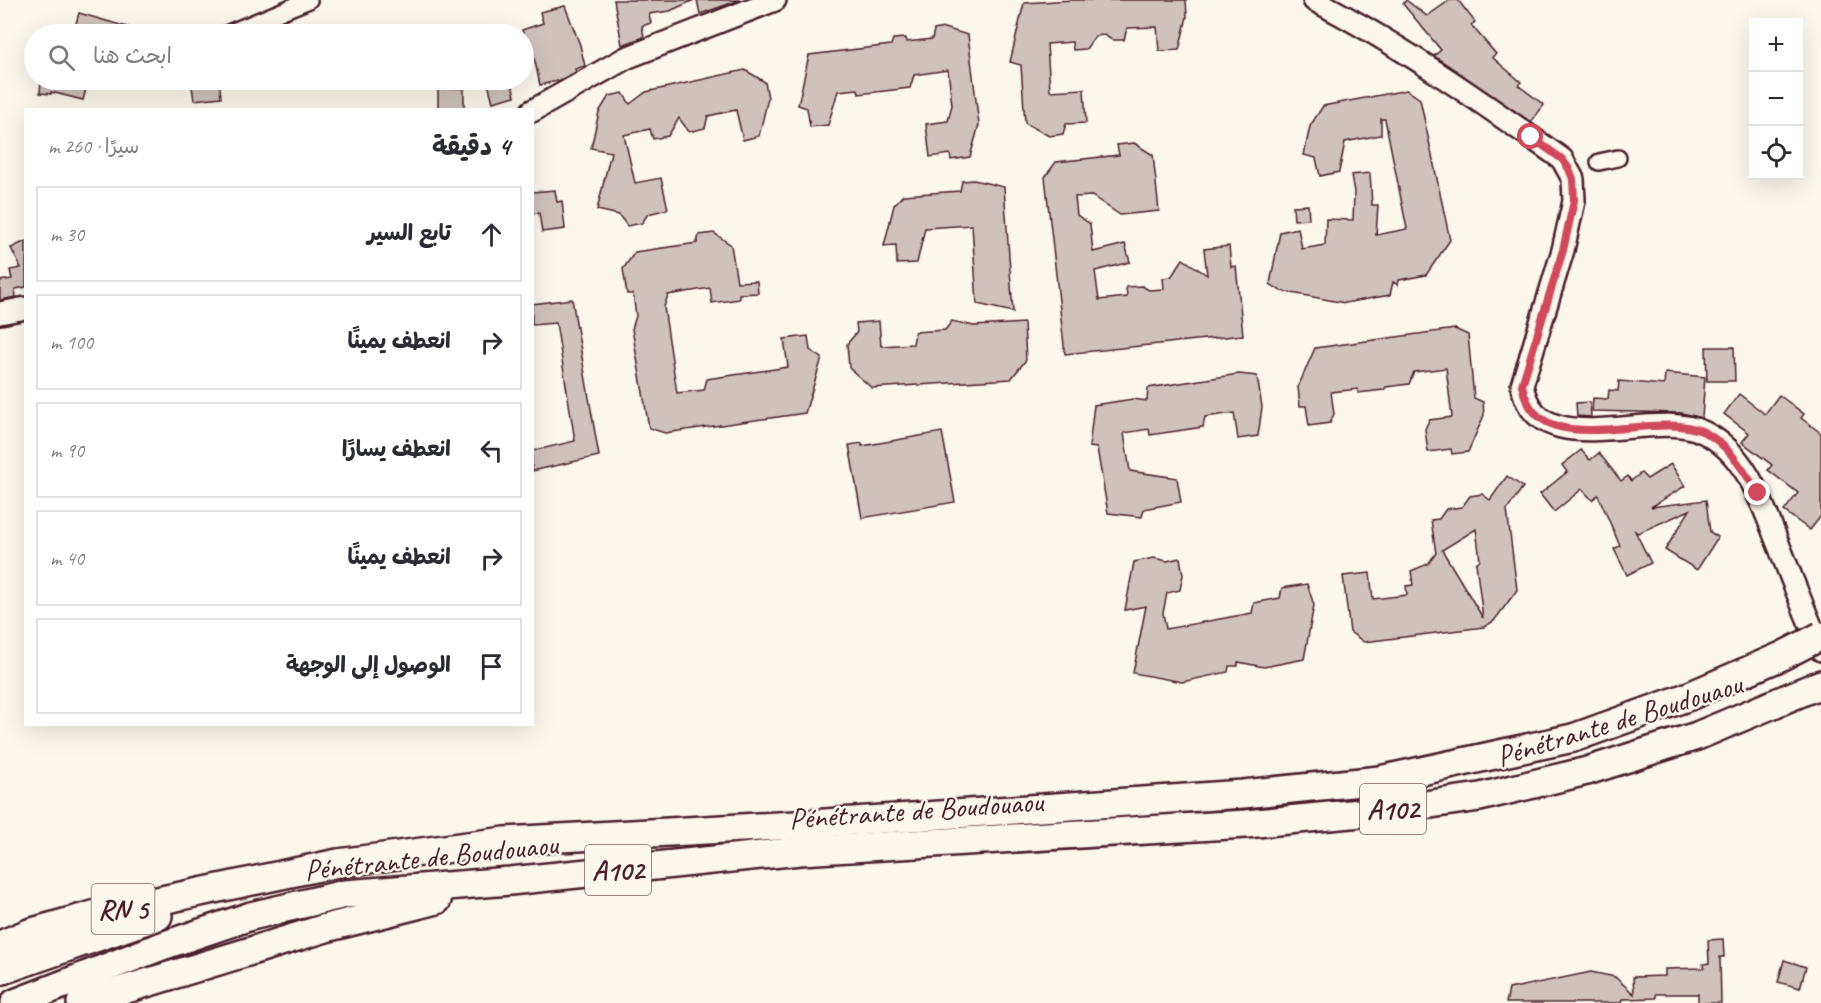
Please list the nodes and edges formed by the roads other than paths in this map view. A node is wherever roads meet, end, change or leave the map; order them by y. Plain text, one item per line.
1 (309, 0) edge
2 (775, 0) edge
3 (1314, 0) edge
4 (250, 24) edge
5 (534, 110) edge
6 (1618, 158) dead end
7 (1599, 162) dead end
8 (24, 308) edge
9 (0, 313) edge
10 (1821, 636) edge
11 (1821, 650) edge
12 (1821, 684) edge
13 (510, 881) junction
14 (249, 883) junction
15 (0, 945) edge
16 (0, 971) edge
17 (15, 1003) edge
18 (81, 1003) edge

1 - 4 street
2 - 5 street
3 - 11 street
6 - 7 street
8 - 9 street
10 - 14 highway, Pénétrante de Boudouaou / A102, bridge
12 - 13 highway, Pénétrante de Boudouaou / A102
13 - 17 highway, Pénétrante de Boudouaou / A102
13 - 18 highway
14 - 15 highway, RN 5
14 - 16 highway

